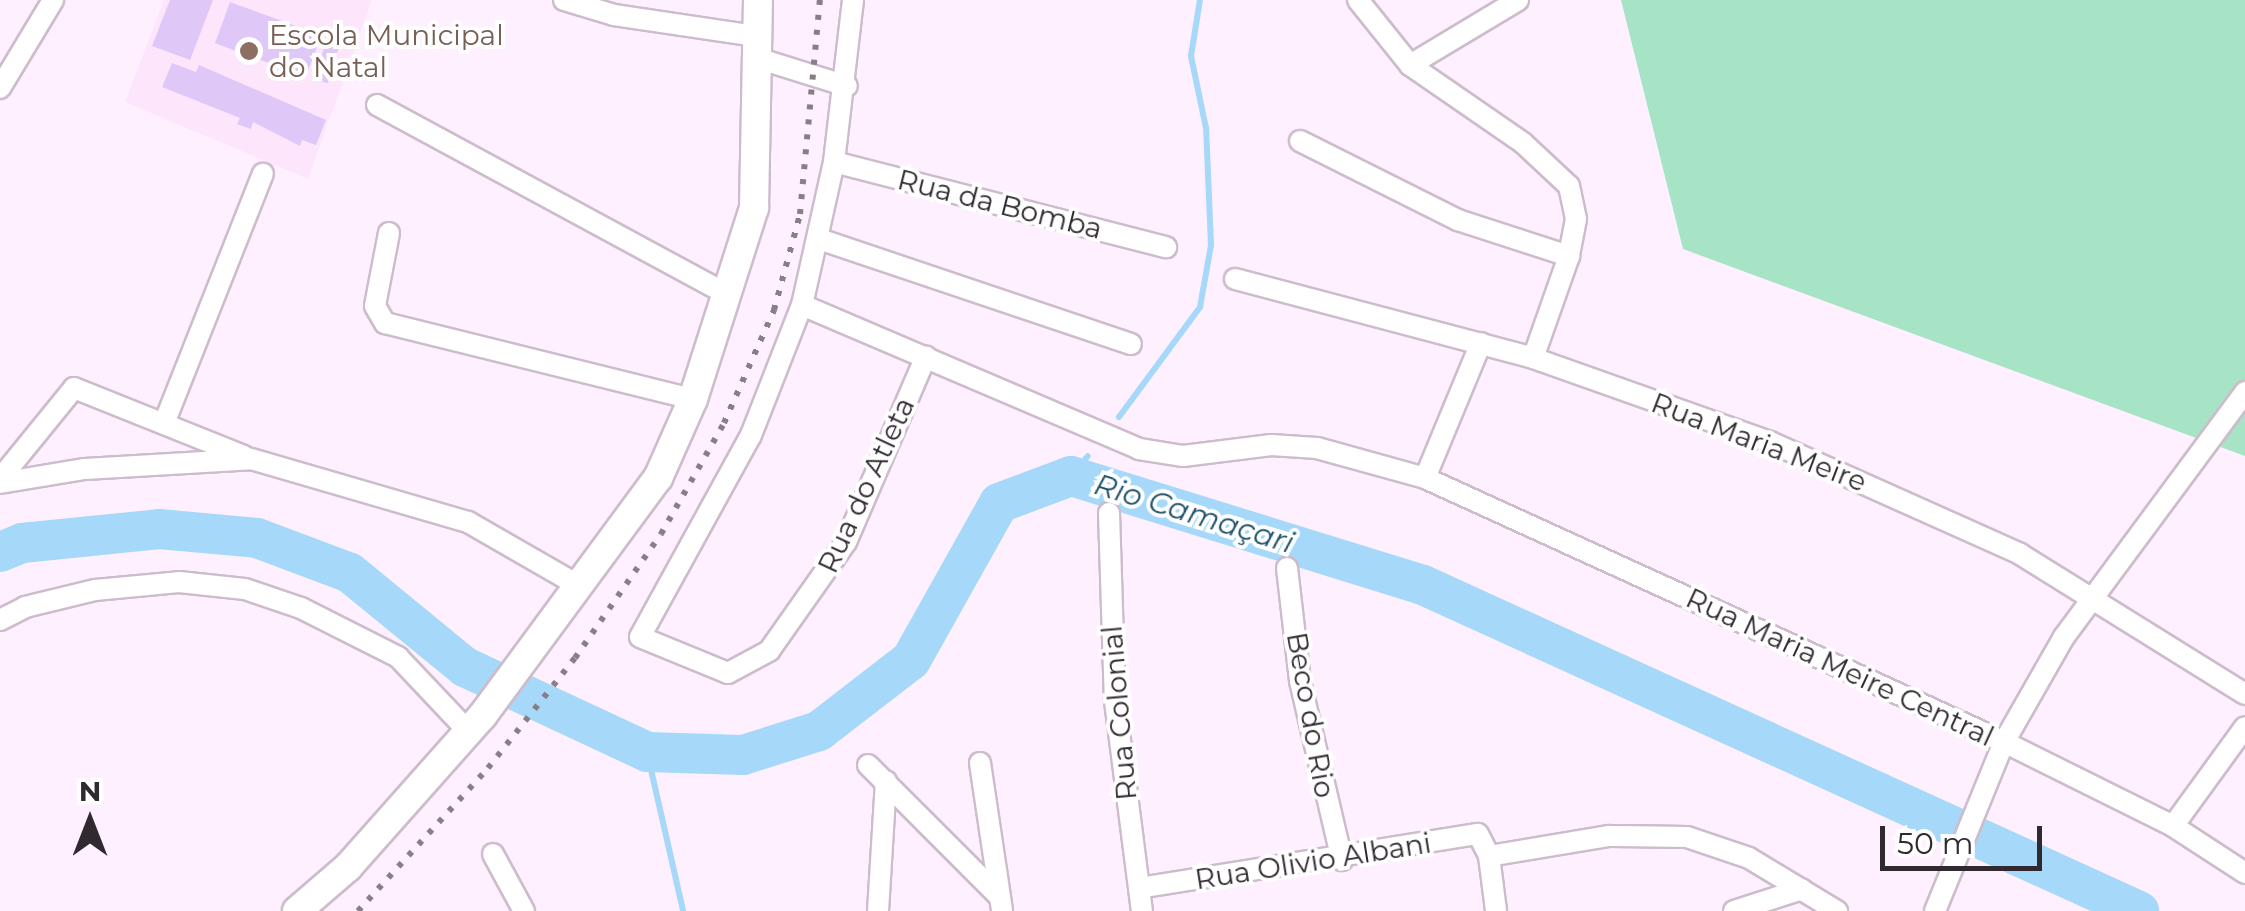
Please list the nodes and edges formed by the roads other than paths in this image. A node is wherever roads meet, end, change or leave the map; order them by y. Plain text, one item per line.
1 (53, 0) edge
2 (564, 0) edge
3 (758, 0) edge
4 (853, 0) edge
5 (1358, 0) edge
6 (1518, 0) edge
7 (756, 47) junction
8 (1410, 64) junction
9 (847, 86) junction
10 (0, 88) edge
11 (378, 105) dead end
12 (1300, 141) dead end
13 (834, 162) junction
14 (263, 174) dead end
15 (389, 233) dead end
16 (819, 239) junction
17 (1166, 246) dead end
18 (1568, 256) junction
19 (1234, 279) dead end
20 (729, 294) junction
21 (802, 306) junction
22 (1480, 343) junction
23 (1131, 344) dead end
24 (926, 356) junction
25 (1533, 358) junction
26 (2245, 392) edge
27 (693, 399) junction
28 (165, 421) junction
29 (250, 459) junction
30 (1425, 478) junction
31 (0, 481) edge
32 (1109, 513) dead end
33 (1287, 568) dead end
34 (581, 587) junction
35 (2094, 596) junction
36 (0, 620) edge
37 (2245, 694) edge
38 (476, 723) junction
39 (2245, 727) edge
40 (2004, 742) junction
41 (980, 763) dead end
42 (868, 765) dead end
43 (886, 782) junction
44 (2173, 826) junction
45 (1486, 847) junction
46 (493, 854) dead end
47 (1342, 860) junction
48 (348, 867) junction
49 (2245, 874) edge
50 (1140, 888) junction
51 (1802, 890) junction
52 (1000, 904) edge
53 (297, 911) edge
54 (327, 911) edge
55 (524, 911) edge
56 (878, 911) edge
57 (1142, 911) edge
58 (1496, 911) edge
59 (1734, 911) edge
60 (1837, 911) edge
61 (1934, 911) edge

1 - 10 street
2 - 7 street
3 - 7 street
4 - 9 street
5 - 8 street
6 - 8 street
7 - 9 street
7 - 20 street
8 - 18 street
9 - 13 street
11 - 20 street
12 - 18 street
13 - 16 street
13 - 17 street, Rua da Bomba
14 - 28 street
15 - 27 street
16 - 21 street
16 - 23 street
18 - 25 street
19 - 22 street, Rua Maria Meire
20 - 27 street
21 - 24 street
21 - 24 street, Rua do Atleta
22 - 25 street, Rua Maria Meire
22 - 30 street
24 - 30 street, Rua Maria Meire Central
25 - 35 street, Rua Maria Meire
26 - 35 street
27 - 34 street
28 - 29 street
28 - 31 street
29 - 31 street
29 - 34 street
30 - 40 street, Rua Maria Meire Central
32 - 50 street, Rua Colonial
33 - 47 street, Beco do Rio
34 - 38 street
35 - 37 street, Rua Maria Meire
35 - 40 street
36 - 38 street
38 - 48 street
39 - 44 street
40 - 44 street, Rua Maria Meire Central
40 - 61 street
41 - 52 street
42 - 43 street
43 - 52 street
43 - 56 street
44 - 49 street, Rua Maria Meire Central
45 - 47 street, Rua Olivio Albani
45 - 51 street, Rua Olivio Albani
45 - 58 street
46 - 55 street
47 - 50 street, Rua Olivio Albani
48 - 53 street
48 - 54 street
50 - 57 street, Rua Colonial
51 - 59 street
51 - 60 street, Rua Olivio Albani

